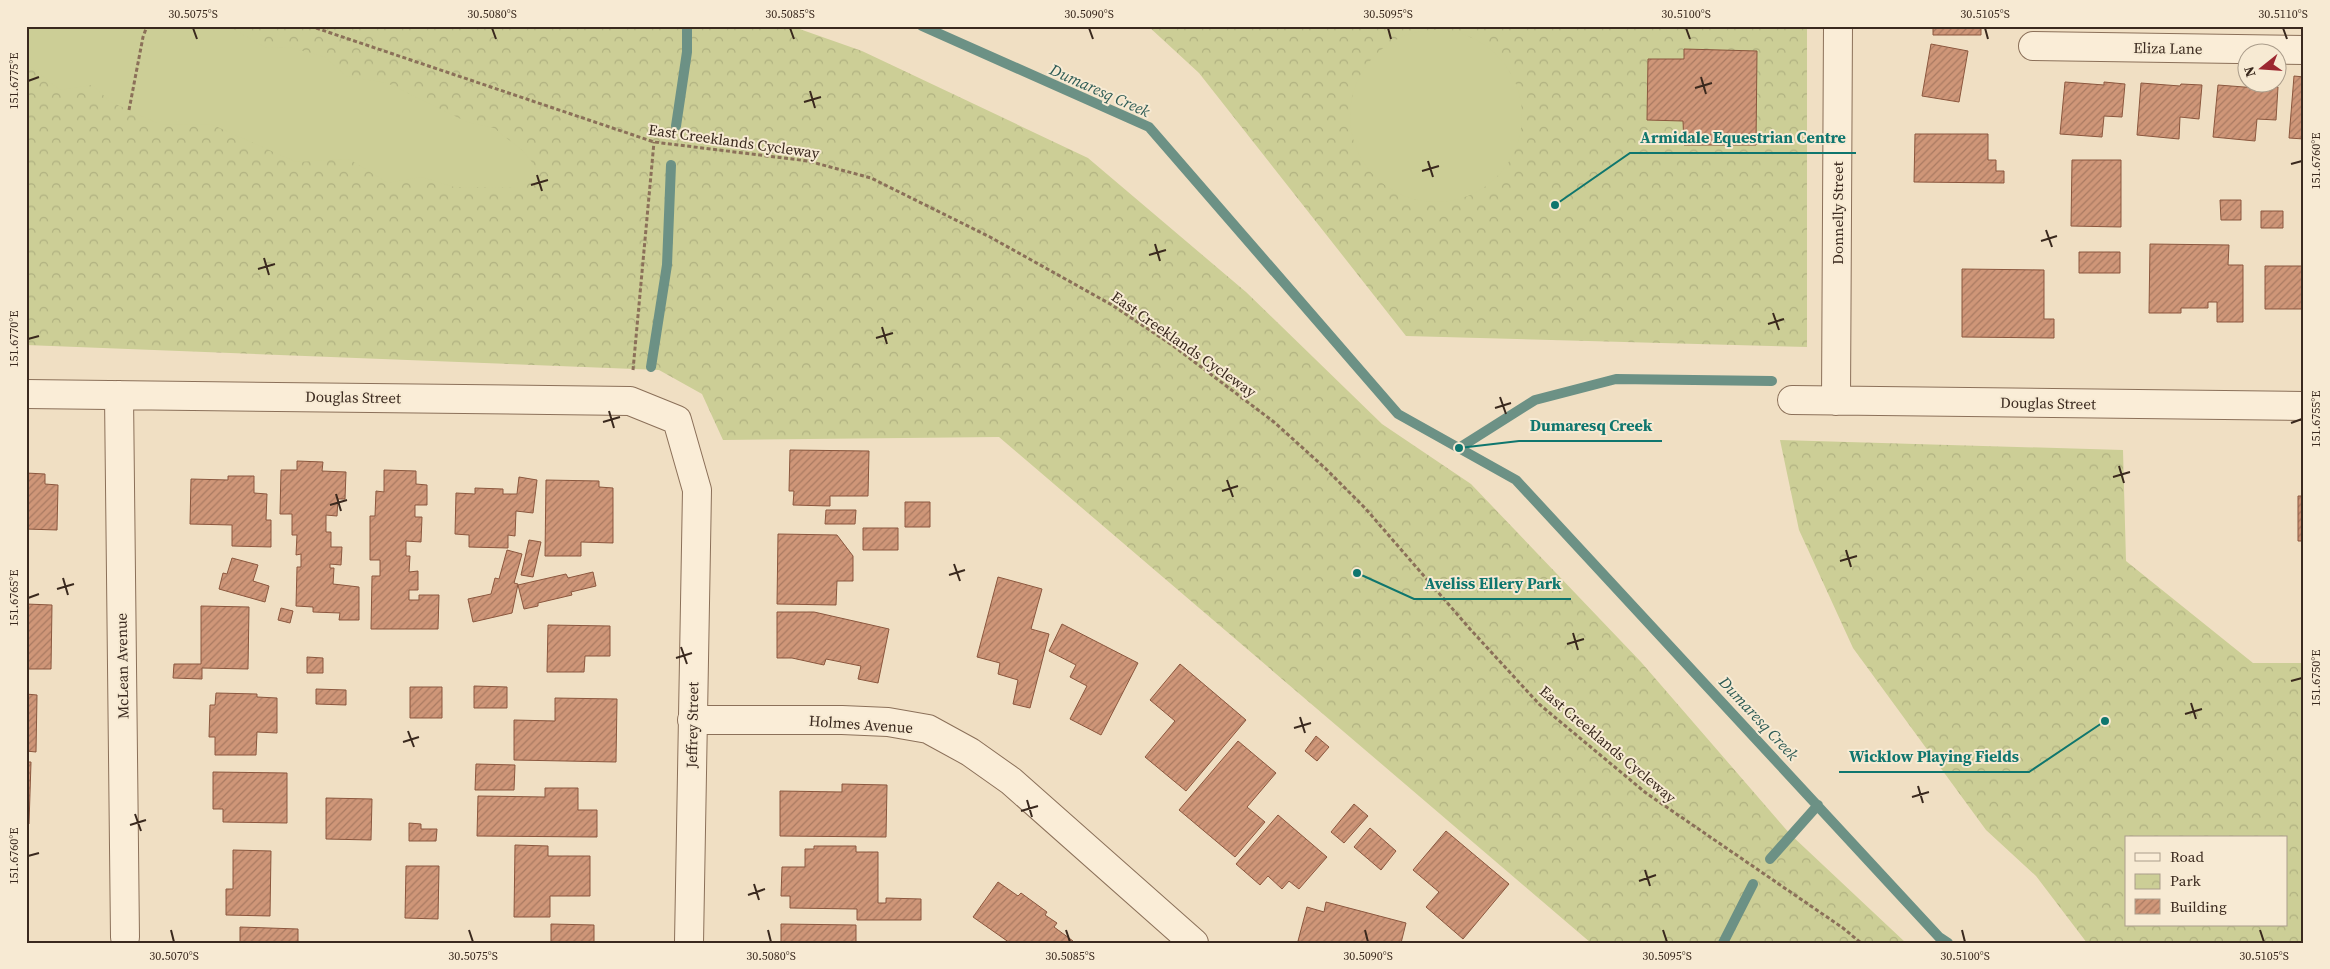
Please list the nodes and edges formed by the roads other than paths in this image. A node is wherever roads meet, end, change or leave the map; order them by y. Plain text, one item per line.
1 (1838, 26) edge
2 (2032, 46) dead end
3 (2304, 50) edge
4 (26, 394) edge
5 (119, 395) junction
6 (1792, 400) dead end
7 (1836, 401) junction
8 (2304, 406) edge
9 (676, 420) joint
10 (692, 720) junction
11 (125, 937) dead end
12 (689, 943) edge
13 (1194, 943) edge

1 - 7 street, Donnelly Street
2 - 3 street, Eliza Lane
4 - 5 street, Douglas Street
5 - 9 street, Douglas Street
5 - 11 street, McLean Avenue
6 - 7 street, Douglas Street
7 - 8 street, Douglas Street
9 - 10 street, Jeffrey Street
10 - 12 street, Jeffrey Street
10 - 13 street, Holmes Avenue

